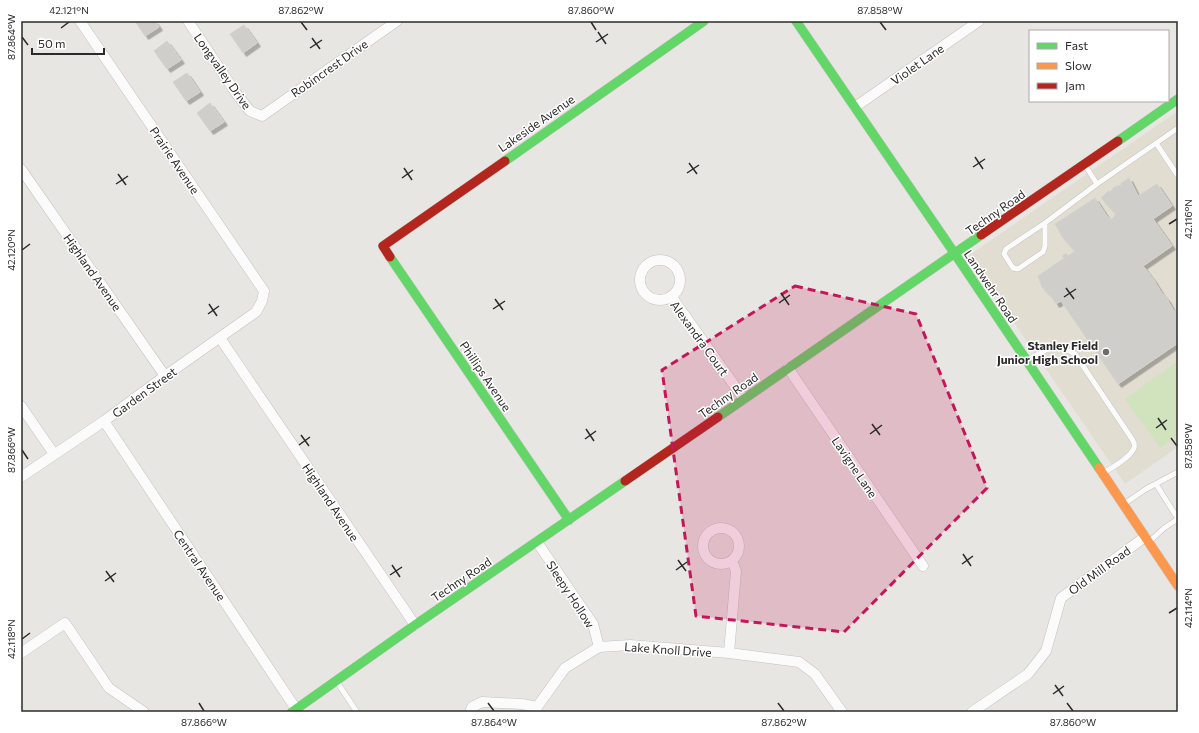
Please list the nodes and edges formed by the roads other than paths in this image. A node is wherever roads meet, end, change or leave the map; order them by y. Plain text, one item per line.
1 (80, 21) edge
2 (188, 21) edge
3 (397, 21) edge
4 (704, 21) edge
5 (796, 21) edge
6 (979, 21) edge
7 (1178, 99) edge
8 (855, 107) junction
9 (262, 116) joint
10 (1178, 128) edge
11 (1156, 143) junction
12 (1084, 165) junction
13 (21, 169) edge
14 (1178, 176) edge
15 (1097, 184) junction
16 (1045, 223) junction
17 (383, 246) joint
18 (955, 254) junction
19 (671, 296) dead end
20 (262, 301) joint
21 (220, 338) junction
22 (1026, 361) junction
23 (788, 368) junction
24 (165, 376) junction
25 (744, 398) junction
26 (21, 406) edge
27 (104, 421) junction
28 (54, 454) junction
29 (1178, 472) edge
30 (1102, 474) junction
31 (21, 477) edge
32 (1156, 484) junction
33 (1123, 505) junction
34 (1178, 519) edge
35 (569, 520) junction
36 (1146, 540) junction
37 (537, 542) junction
38 (732, 561) dead end
39 (923, 566) dead end
40 (1178, 586) edge
41 (415, 625) junction
42 (599, 647) junction
43 (21, 653) edge
44 (729, 653) junction
45 (337, 681) junction
46 (536, 710) edge
47 (296, 711) edge
48 (144, 712) edge
49 (357, 712) edge
50 (470, 712) edge
51 (842, 712) edge
52 (972, 712) edge

1 - 20 street, Prairie Avenue
2 - 9 street, Longvalley Drive
3 - 9 street, Robincrest Drive
4 - 17 main road, Lakeside Avenue
5 - 8 main road, Landwehr Road
6 - 8 street, Violet Lane
7 - 12 main road, Techny Road
8 - 18 main road, Landwehr Road
10 - 11 lane
11 - 14 lane
11 - 15 lane
12 - 15 lane
12 - 18 main road, Techny Road
13 - 24 street, Highland Avenue
15 - 16 lane
16 - 16 lane
17 - 35 main road, Phillips Avenue
18 - 22 main road, Landwehr Road
18 - 23 main road, Techny Road
19 - 25 street, Alexandra Court
20 - 21 street, Garden Street
21 - 24 street, Garden Street
21 - 41 street, Highland Avenue
22 - 30 main road, Landwehr Road
22 - 30 lane
23 - 25 main road, Techny Road
23 - 39 street, Lavigne Lane
24 - 27 street, Garden Street
25 - 35 main road, Techny Road
26 - 28 street
27 - 28 street, Garden Street
27 - 47 street, Central Avenue
28 - 31 street, Garden Street
29 - 32 lane
30 - 33 main road, Landwehr Road
32 - 33 lane
32 - 34 lane
33 - 36 main road, Landwehr Road
34 - 36 lane
35 - 37 main road, Techny Road
36 - 40 main road, Landwehr Road
36 - 52 street, Old Mill Road
37 - 41 main road, Techny Road
37 - 42 street, Sleepy Hollow
38 - 44 street, Lake Knoll Drive
41 - 45 main road, Techny Road
42 - 44 street, Lake Knoll Drive
42 - 46 street, Lake Knoll Drive
43 - 48 street
44 - 51 street, Lake Knoll Drive
45 - 47 main road, Techny Road
45 - 49 lane
46 - 50 street, Lake Knoll Drive

